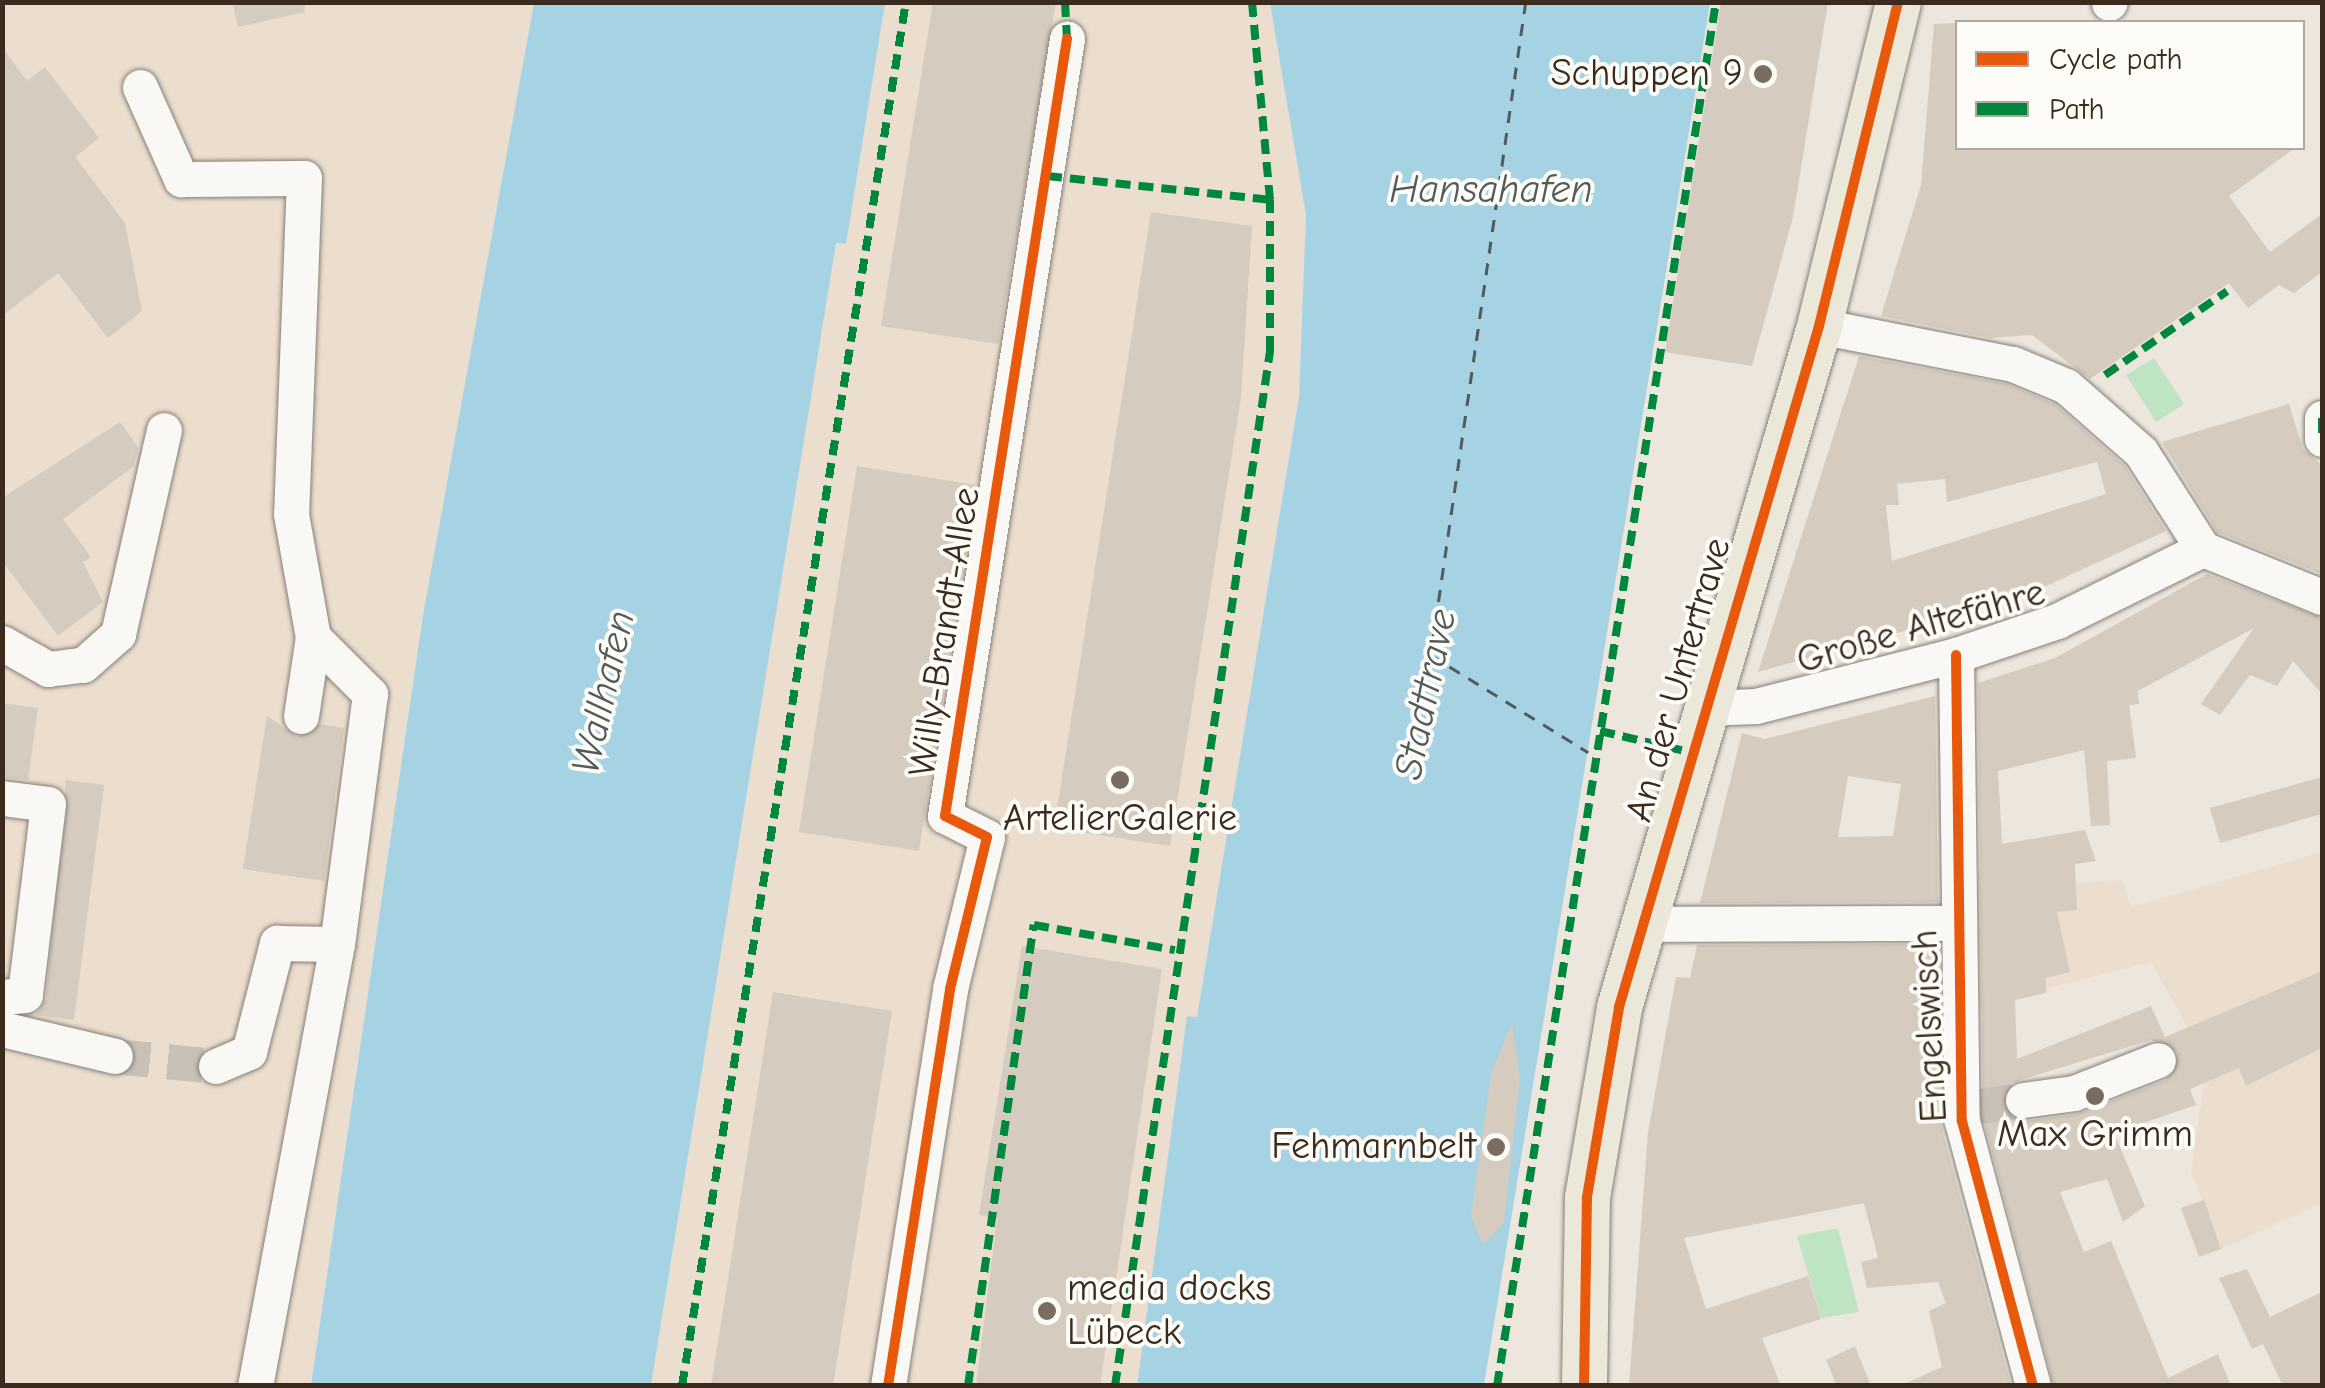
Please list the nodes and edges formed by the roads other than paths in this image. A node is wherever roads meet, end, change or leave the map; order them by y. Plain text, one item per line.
1 (1898, 2) edge
2 (1067, 39) dead end
3 (140, 88) dead end
4 (1819, 326) junction
5 (164, 430) dead end
6 (2202, 549) junction
7 (2322, 597) edge
8 (313, 637) junction
9 (2, 643) edge
10 (1956, 655) junction
11 (1702, 708) junction
12 (301, 716) dead end
13 (2, 798) edge
14 (1640, 924) junction
15 (1954, 924) junction
16 (338, 944) junction
17 (2, 998) edge
18 (2, 1029) edge
19 (115, 1056) tunnel mouth
20 (2158, 1060) dead end
21 (216, 1066) tunnel mouth
22 (2023, 1100) tunnel mouth
23 (255, 1386) edge
24 (888, 1386) edge
25 (1584, 1386) edge
26 (2033, 1386) edge

1 - 4 main road, An der Untertrave
2 - 24 street, Willy-Brandt-Allee
3 - 8 street
4 - 6 street
4 - 11 main road, An der Untertrave
5 - 9 street
6 - 7 street
6 - 10 street, Große Altefähre
8 - 12 street
8 - 16 street
10 - 11 street, Große Altefähre
10 - 15 street, Engelswisch
11 - 14 main road, An der Untertrave
13 - 17 street
14 - 15 street
14 - 25 main road, An der Untertrave
15 - 26 street, Engelswisch
16 - 21 street
16 - 23 street
18 - 19 street
20 - 22 street

